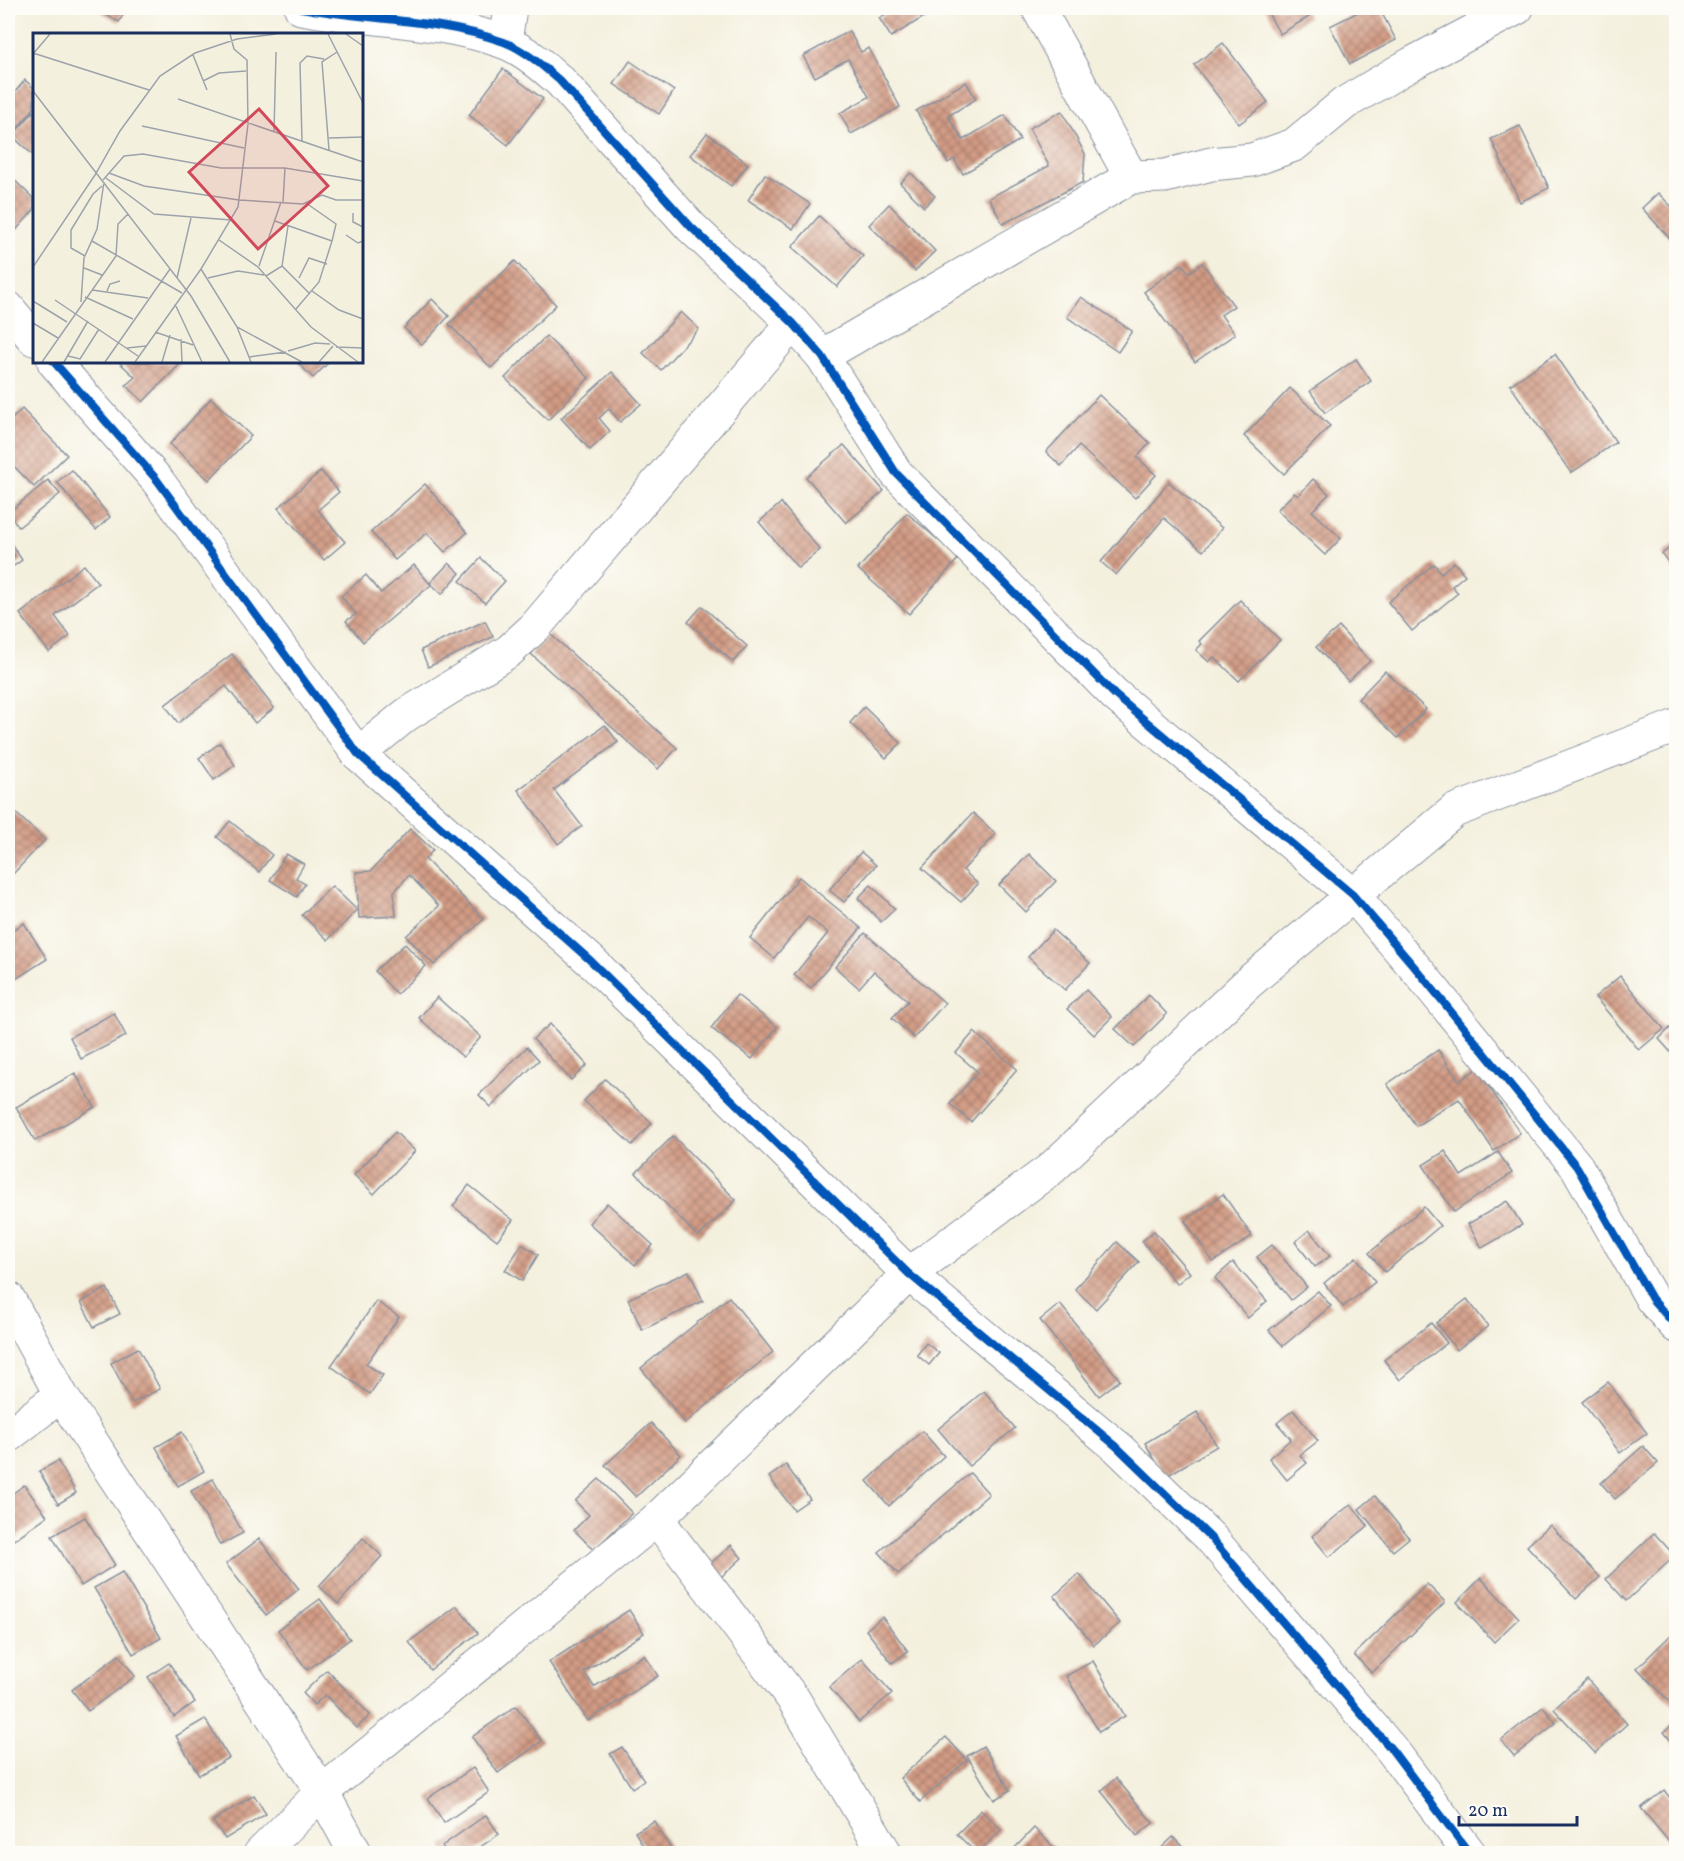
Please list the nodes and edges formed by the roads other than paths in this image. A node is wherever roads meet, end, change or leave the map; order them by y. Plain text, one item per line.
1 (301, 8) edge
2 (510, 8) edge
3 (1038, 8) edge
4 (1517, 8) edge
5 (505, 42) junction
6 (1131, 177) junction
7 (8, 308) edge
8 (793, 323) junction
9 (33, 338) edge
10 (822, 356) junction
11 (55, 363) edge
12 (1677, 726) edge
13 (358, 754) junction
14 (1353, 895) junction
15 (909, 1274) junction
16 (8, 1298) edge
17 (1677, 1326) edge
18 (61, 1395) junction
19 (8, 1436) edge
20 (657, 1519) junction
21 (322, 1792) junction
22 (260, 1854) edge
23 (356, 1854) edge
24 (886, 1854) edge
25 (1470, 1854) edge

1 - 5 street
2 - 5 street
3 - 6 street
4 - 6 street
5 - 8 street
6 - 10 street
7 - 9 street
8 - 10 street
8 - 13 street
10 - 14 street
11 - 13 street
12 - 14 street
13 - 15 street
14 - 15 street
14 - 17 street
15 - 20 street
15 - 25 street
16 - 18 street
18 - 19 street
18 - 21 street
20 - 21 street
20 - 24 street
21 - 22 street
21 - 23 street

